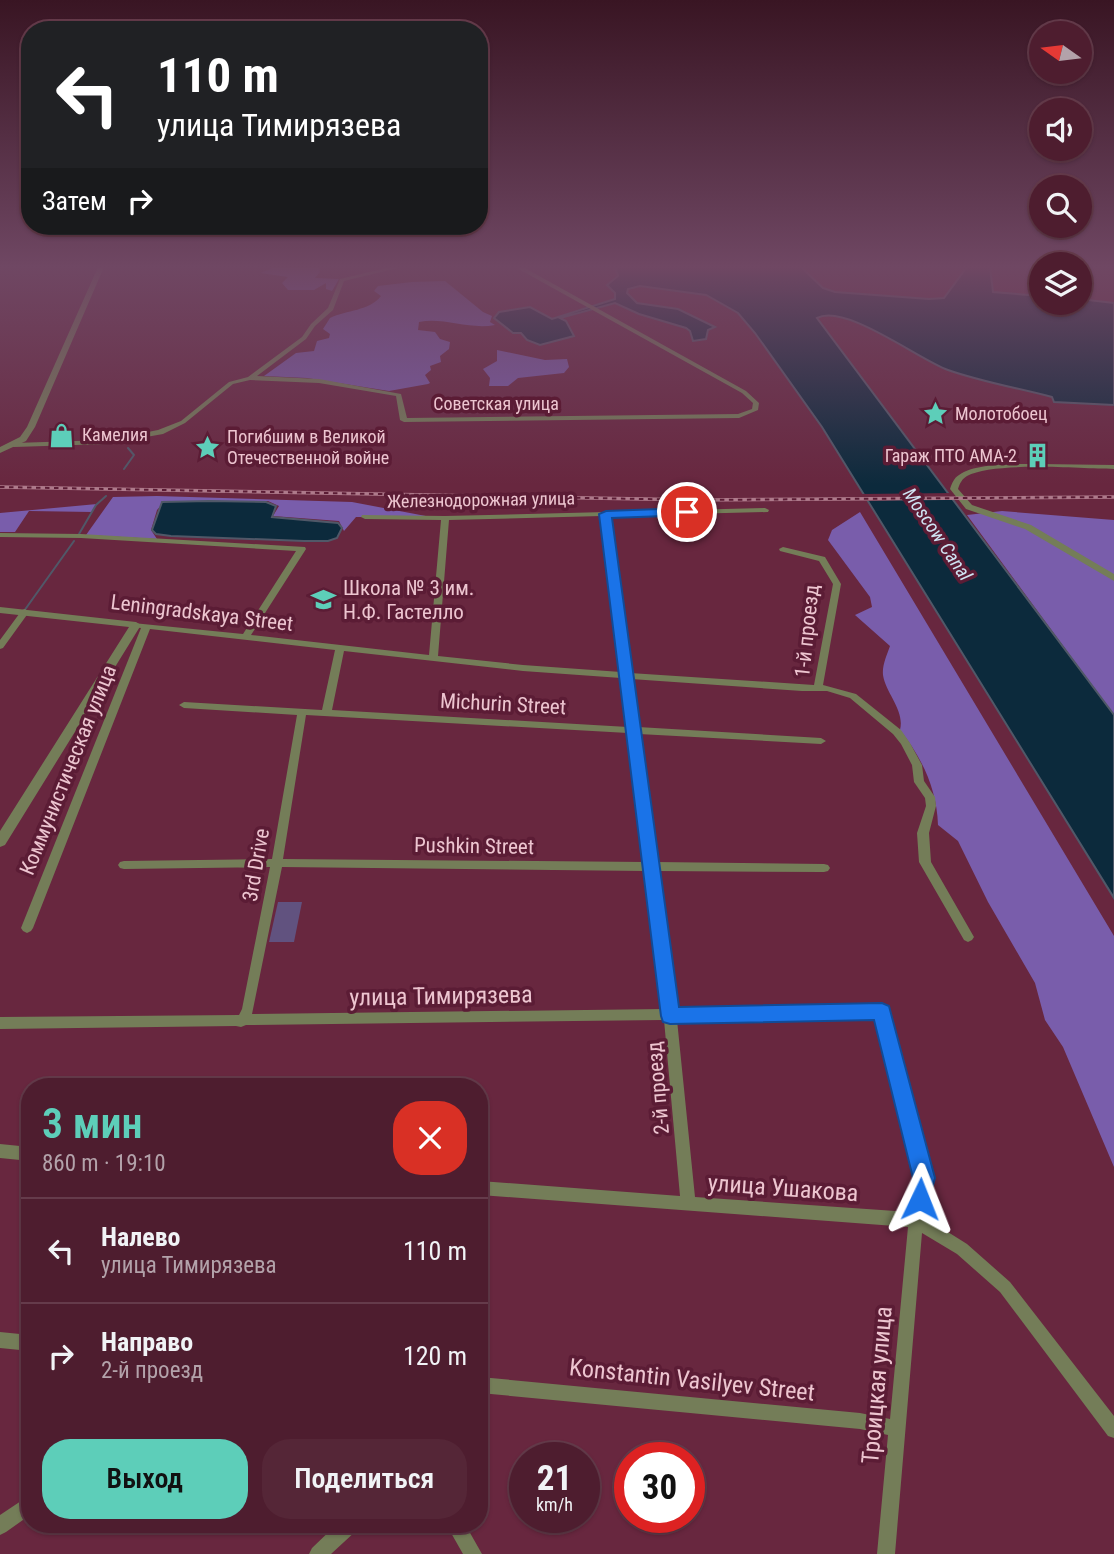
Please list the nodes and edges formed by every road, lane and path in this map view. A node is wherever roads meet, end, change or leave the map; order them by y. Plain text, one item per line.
1 (70, 340) edge
2 (302, 340) edge
3 (646, 340) edge
4 (250, 378) junction
5 (14, 445) junction
6 (0, 450) edge
7 (1114, 467) edge
8 (765, 510) dead end
9 (606, 514) junction
10 (365, 517) dead end
11 (445, 518) junction
12 (0, 535) edge
13 (783, 549) dead end
14 (1114, 578) edge
15 (0, 610) edge
16 (25, 612) junction
17 (141, 626) junction
18 (245, 638) junction
19 (0, 646) edge
20 (340, 649) junction
21 (433, 658) junction
22 (626, 677) junction
23 (818, 687) junction
24 (184, 705) dead end
25 (302, 712) junction
26 (326, 713) junction
27 (633, 730) junction
28 (821, 741) dead end
29 (0, 842) edge
30 (277, 863) junction
31 (124, 865) dead end
32 (650, 867) junction
33 (824, 868) dead end
34 (27, 928) dead end
35 (968, 937) dead end
36 (670, 1016) junction
37 (241, 1022) junction
38 (0, 1023) edge
39 (0, 1151) edge
40 (21, 1153) edge
41 (488, 1189) edge
42 (688, 1204) junction
43 (916, 1220) junction
44 (0, 1340) edge
45 (21, 1342) edge
46 (488, 1386) edge
47 (898, 1429) junction
48 (1114, 1430) edge
49 (21, 1511) edge
50 (0, 1526) edge
51 (341, 1533) edge
52 (460, 1533) edge
53 (318, 1554) edge
54 (473, 1554) edge
55 (886, 1554) edge

1 - 5 street
2 - 4 street
3 - 4 street, Советская улица
4 - 5 street
5 - 6 street
7 - 14 street
8 - 9 street, Железнодорожная улица
9 - 11 street, Железнодорожная улица
9 - 22 street, 2-й проезд
10 - 11 street, Железнодорожная улица
11 - 21 street
12 - 18 street
13 - 23 street, 1-й проезд
15 - 16 street, Leningradskaya Street
16 - 17 street, Leningradskaya Street
16 - 19 street
17 - 18 street, Leningradskaya Street
17 - 29 street, Коммунистическая улица
17 - 34 street, Коммунистическая улица
18 - 20 street, Leningradskaya Street
20 - 21 street, Leningradskaya Street
20 - 26 street
21 - 22 street, Leningradskaya Street
22 - 23 street, Leningradskaya Street
22 - 27 street, 2-й проезд
23 - 35 street, 1-й проезд
24 - 25 street, Michurin Street
25 - 26 street, Michurin Street
25 - 30 street, 3rd Drive
26 - 27 street, Michurin Street
27 - 28 street, Michurin Street
27 - 32 street, 2-й проезд
30 - 31 street, Pushkin Street
30 - 32 street, Pushkin Street
30 - 37 street, 3rd Drive
32 - 33 street, Pushkin Street
32 - 36 street, 2-й проезд
36 - 37 street, улица Тимирязева
36 - 42 street, 2-й проезд
36 - 43 street, улица Тимирязева
37 - 38 street, улица Тимирязева
39 - 40 street
41 - 42 street, улица Ушакова
42 - 43 street, улица Ушакова
43 - 47 street, Троицкая улица
43 - 48 street
44 - 45 street
46 - 47 street, Konstantin Vasilyev Street
47 - 55 street, Троицкая улица
49 - 50 street
51 - 53 street
52 - 54 street

